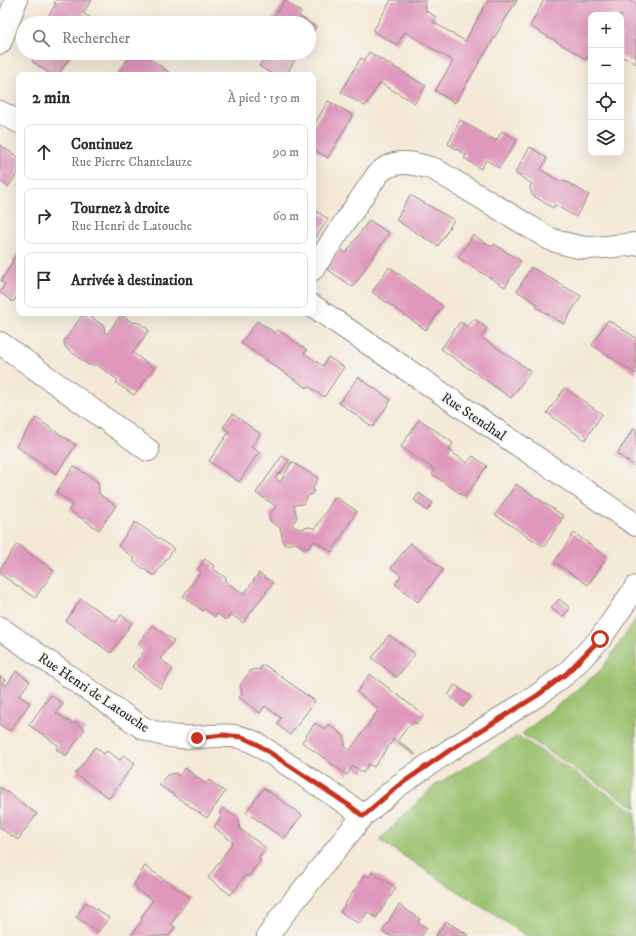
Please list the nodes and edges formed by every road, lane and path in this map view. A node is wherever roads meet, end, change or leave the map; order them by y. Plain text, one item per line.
1 (16, 0) edge
2 (0, 43) edge
3 (0, 112) edge
4 (16, 120) edge
5 (636, 244) edge
6 (316, 265) edge
7 (316, 308) edge
8 (0, 343) edge
9 (148, 450) dead end
10 (636, 525) edge
11 (636, 587) edge
12 (0, 628) edge
13 (363, 816) junction
14 (268, 936) edge

1 - 2 street
3 - 4 street
5 - 6 street
7 - 10 street, Rue Stendhal
8 - 9 street
11 - 13 street
12 - 13 street, Rue Henri de Latouche
13 - 14 street

